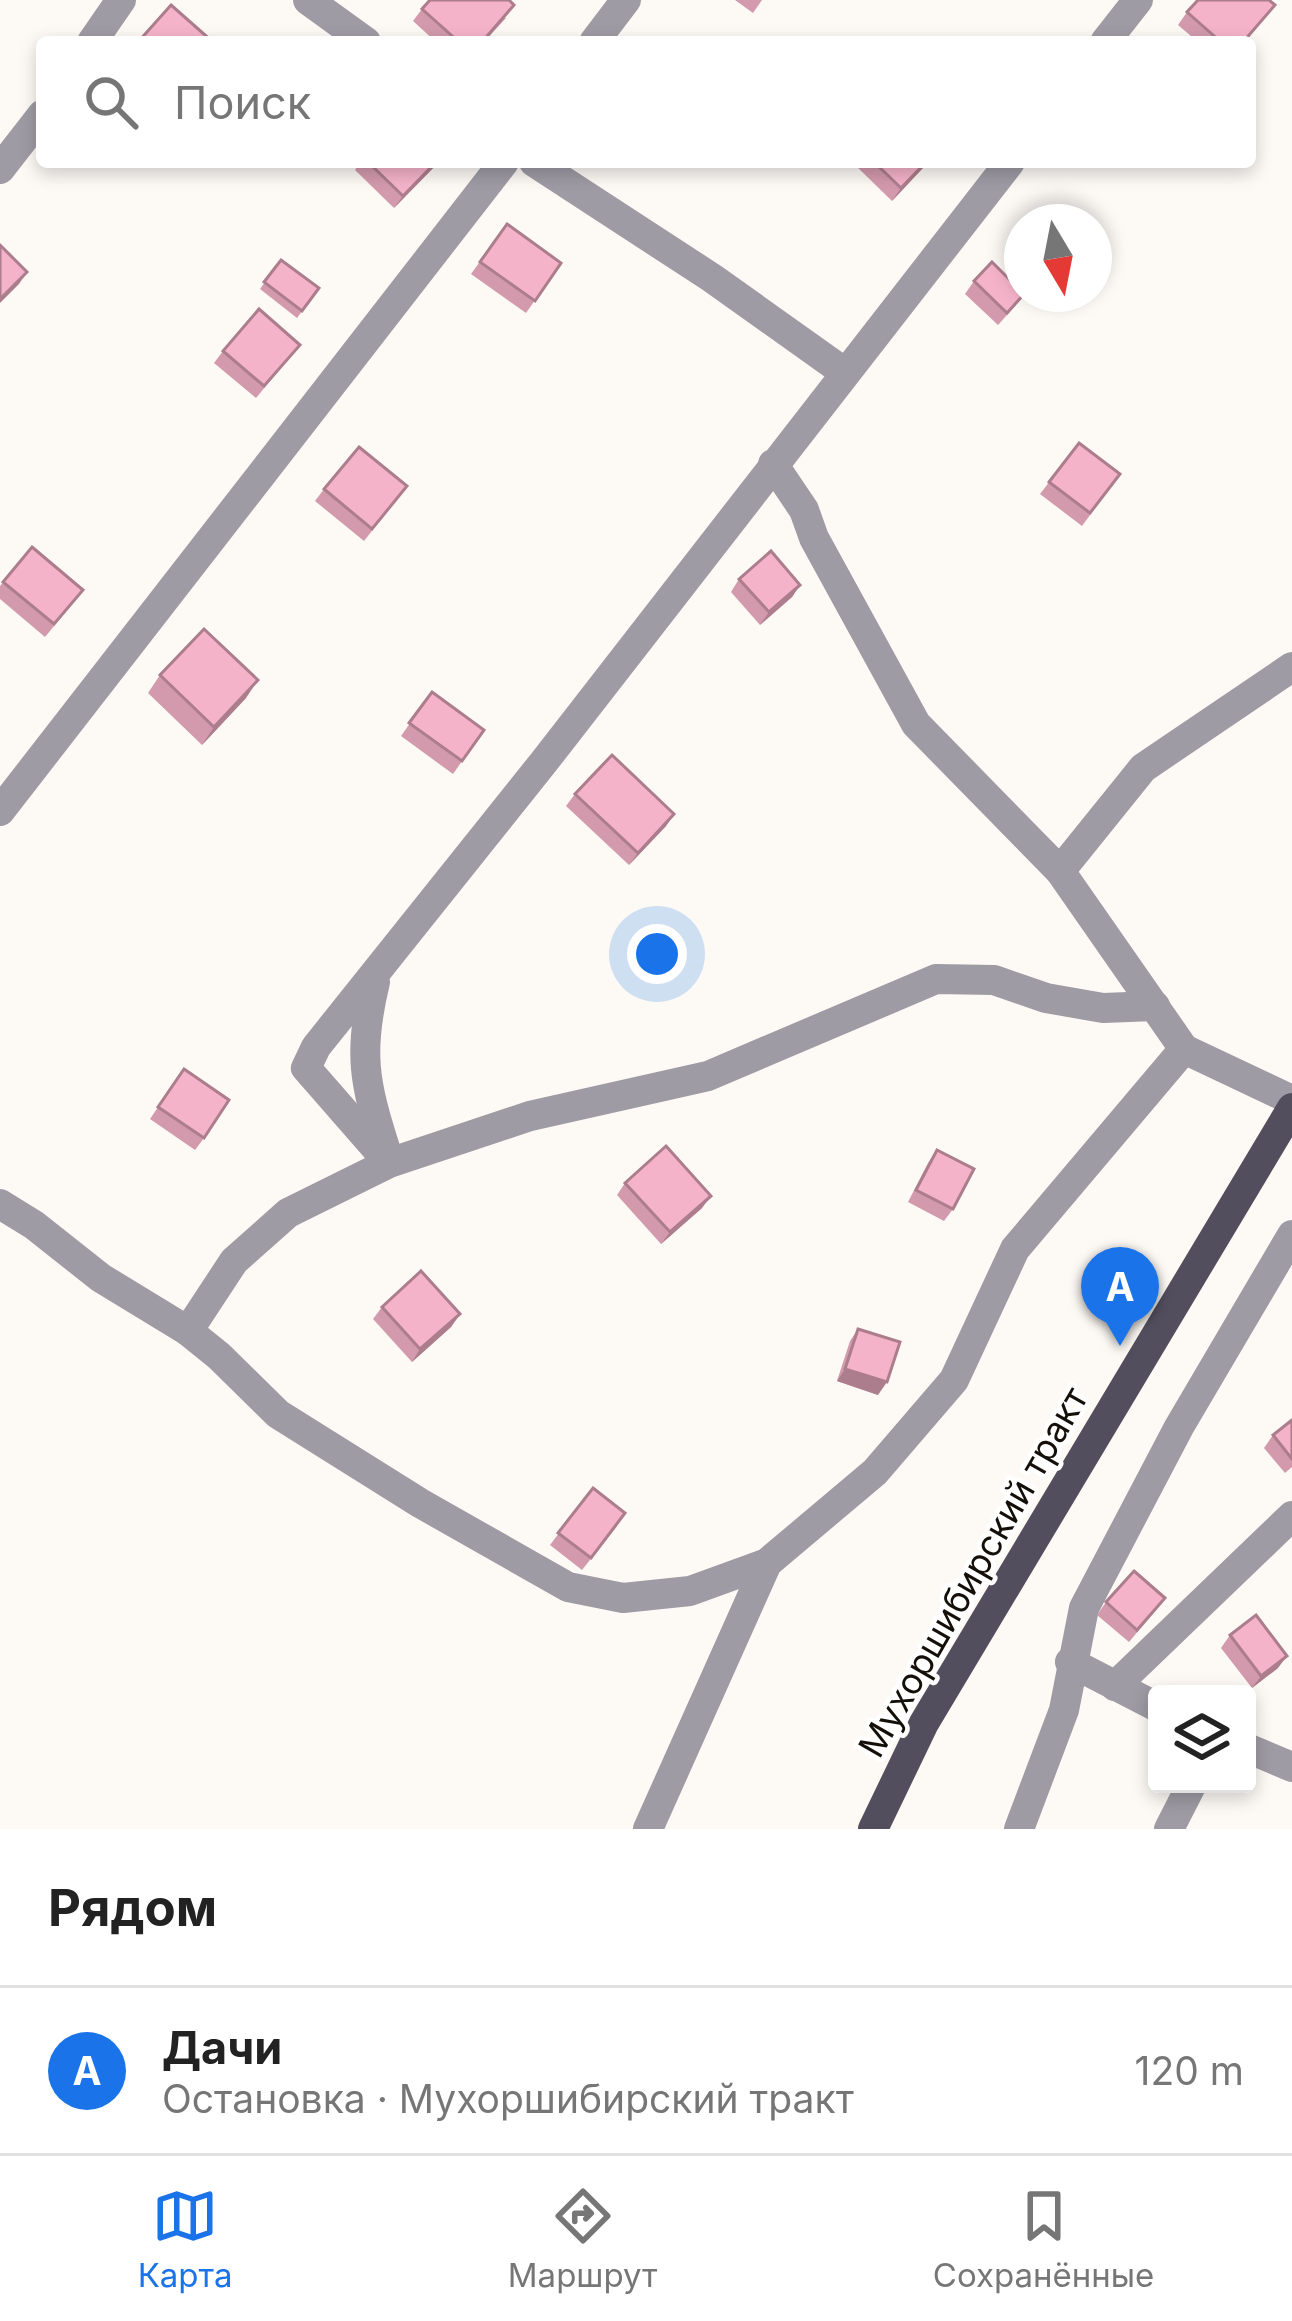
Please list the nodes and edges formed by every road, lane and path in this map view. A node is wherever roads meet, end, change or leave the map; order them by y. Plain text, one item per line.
1 (121, 0) edge
2 (308, 0) edge
3 (626, 0) edge
4 (1138, 0) edge
5 (96, 36) edge
6 (358, 36) edge
7 (599, 36) edge
8 (1110, 36) edge
9 (36, 124) edge
10 (499, 168) edge
11 (543, 168) edge
12 (1005, 168) edge
13 (0, 169) edge
14 (844, 372) junction
15 (773, 464) junction
16 (1292, 667) edge
17 (0, 811) edge
18 (1060, 871) junction
19 (379, 969) junction
20 (1154, 1006) junction
21 (1184, 1049) junction
22 (1290, 1115) edge
23 (389, 1163) junction
24 (0, 1204) edge
25 (1292, 1235) edge
26 (188, 1331) junction
27 (1292, 1516) edge
28 (766, 1563) junction
29 (1070, 1662) junction
30 (1114, 1686) junction
31 (1148, 1703) edge
32 (1256, 1752) edge
33 (1292, 1767) edge
34 (1187, 1793) edge
35 (648, 1829) edge
36 (873, 1829) edge
37 (1019, 1829) edge
38 (1168, 1829) edge

1 - 5 street
2 - 6 street
3 - 7 street
4 - 8 street
9 - 13 street
10 - 17 street
11 - 14 street
12 - 14 street
14 - 15 street
15 - 18 street
15 - 19 street
16 - 18 street
18 - 20 street
19 - 23 street
19 - 23 street
20 - 21 street
20 - 23 street
21 - 22 street
21 - 28 street
22 - 36 main road, Мухоршибирский тракт
23 - 26 street
24 - 26 street
25 - 29 street
26 - 28 street
27 - 30 street
28 - 35 street
29 - 30 street
29 - 37 street
30 - 31 street
32 - 33 street
34 - 38 street

